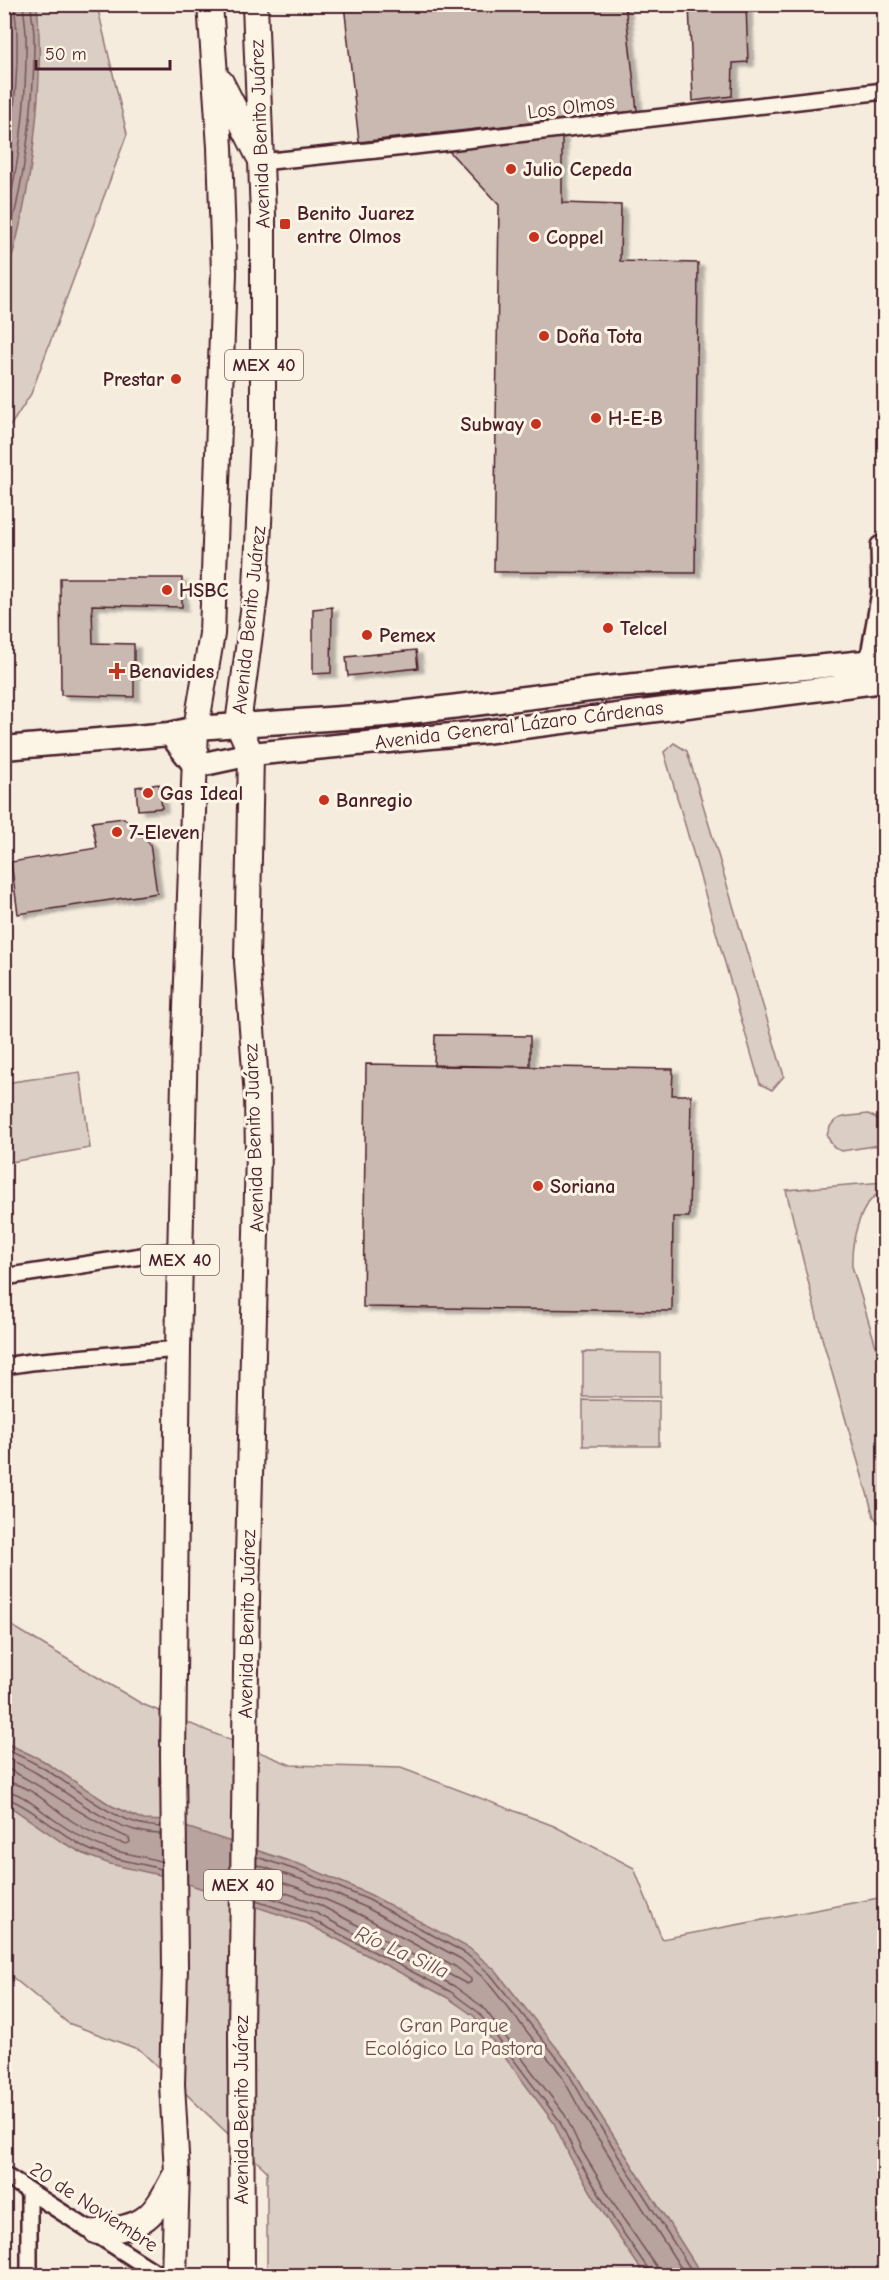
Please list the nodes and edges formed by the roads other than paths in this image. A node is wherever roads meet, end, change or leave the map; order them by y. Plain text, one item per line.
1 (210, 4) edge
2 (255, 4) edge
3 (215, 68) junction
4 (885, 92) edge
5 (261, 162) junction
6 (879, 545) dead end
7 (876, 661) edge
8 (812, 668) junction
9 (885, 681) edge
10 (741, 698) junction
11 (238, 724) junction
12 (196, 728) junction
13 (170, 734) junction
14 (4, 748) edge
15 (251, 754) junction
16 (195, 766) junction
17 (181, 1250) junction
18 (4, 1277) edge
19 (178, 1349) junction
20 (4, 1366) edge
21 (177, 2172) junction
22 (4, 2175) edge
23 (29, 2191) junction
24 (97, 2232) junction
25 (29, 2276) edge
26 (161, 2276) edge
27 (174, 2276) edge
28 (242, 2276) edge

1 - 3 main road, Avenida Benito Juárez / MEX 40
2 - 5 main road, Avenida Benito Juárez / MEX 40
3 - 5 main road
3 - 12 main road, Avenida Benito Juárez / MEX 40
4 - 5 street, Los Olmos
5 - 11 main road, Avenida Benito Juárez / MEX 40
6 - 7 street
7 - 8 street, Avenida General Lázaro Cárdenas
8 - 10 street
8 - 11 street, Avenida General Lázaro Cárdenas
9 - 10 street, Avenida General Lázaro Cárdenas
10 - 15 street, Avenida General Lázaro Cárdenas
11 - 12 street, Avenida General Lázaro Cárdenas
11 - 15 main road, Avenida Benito Juárez / MEX 40
12 - 13 street, Avenida General Lázaro Cárdenas
12 - 16 main road, Avenida Benito Juárez / MEX 40
13 - 14 street, Avenida General Lázaro Cárdenas
13 - 16 street
15 - 16 street, Avenida General Lázaro Cárdenas
15 - 28 main road, Avenida Benito Juárez / MEX 40
16 - 17 main road, Avenida Benito Juárez / MEX 40
17 - 18 street
17 - 19 main road, Avenida Benito Juárez / MEX 40
19 - 20 street
19 - 21 main road, Avenida Benito Juárez / MEX 40
21 - 24 main road
21 - 27 main road, Avenida Benito Juárez / MEX 40
22 - 23 street, 20 de Noviembre
23 - 24 street, 20 de Noviembre
23 - 25 street
24 - 26 street, 20 de Noviembre

